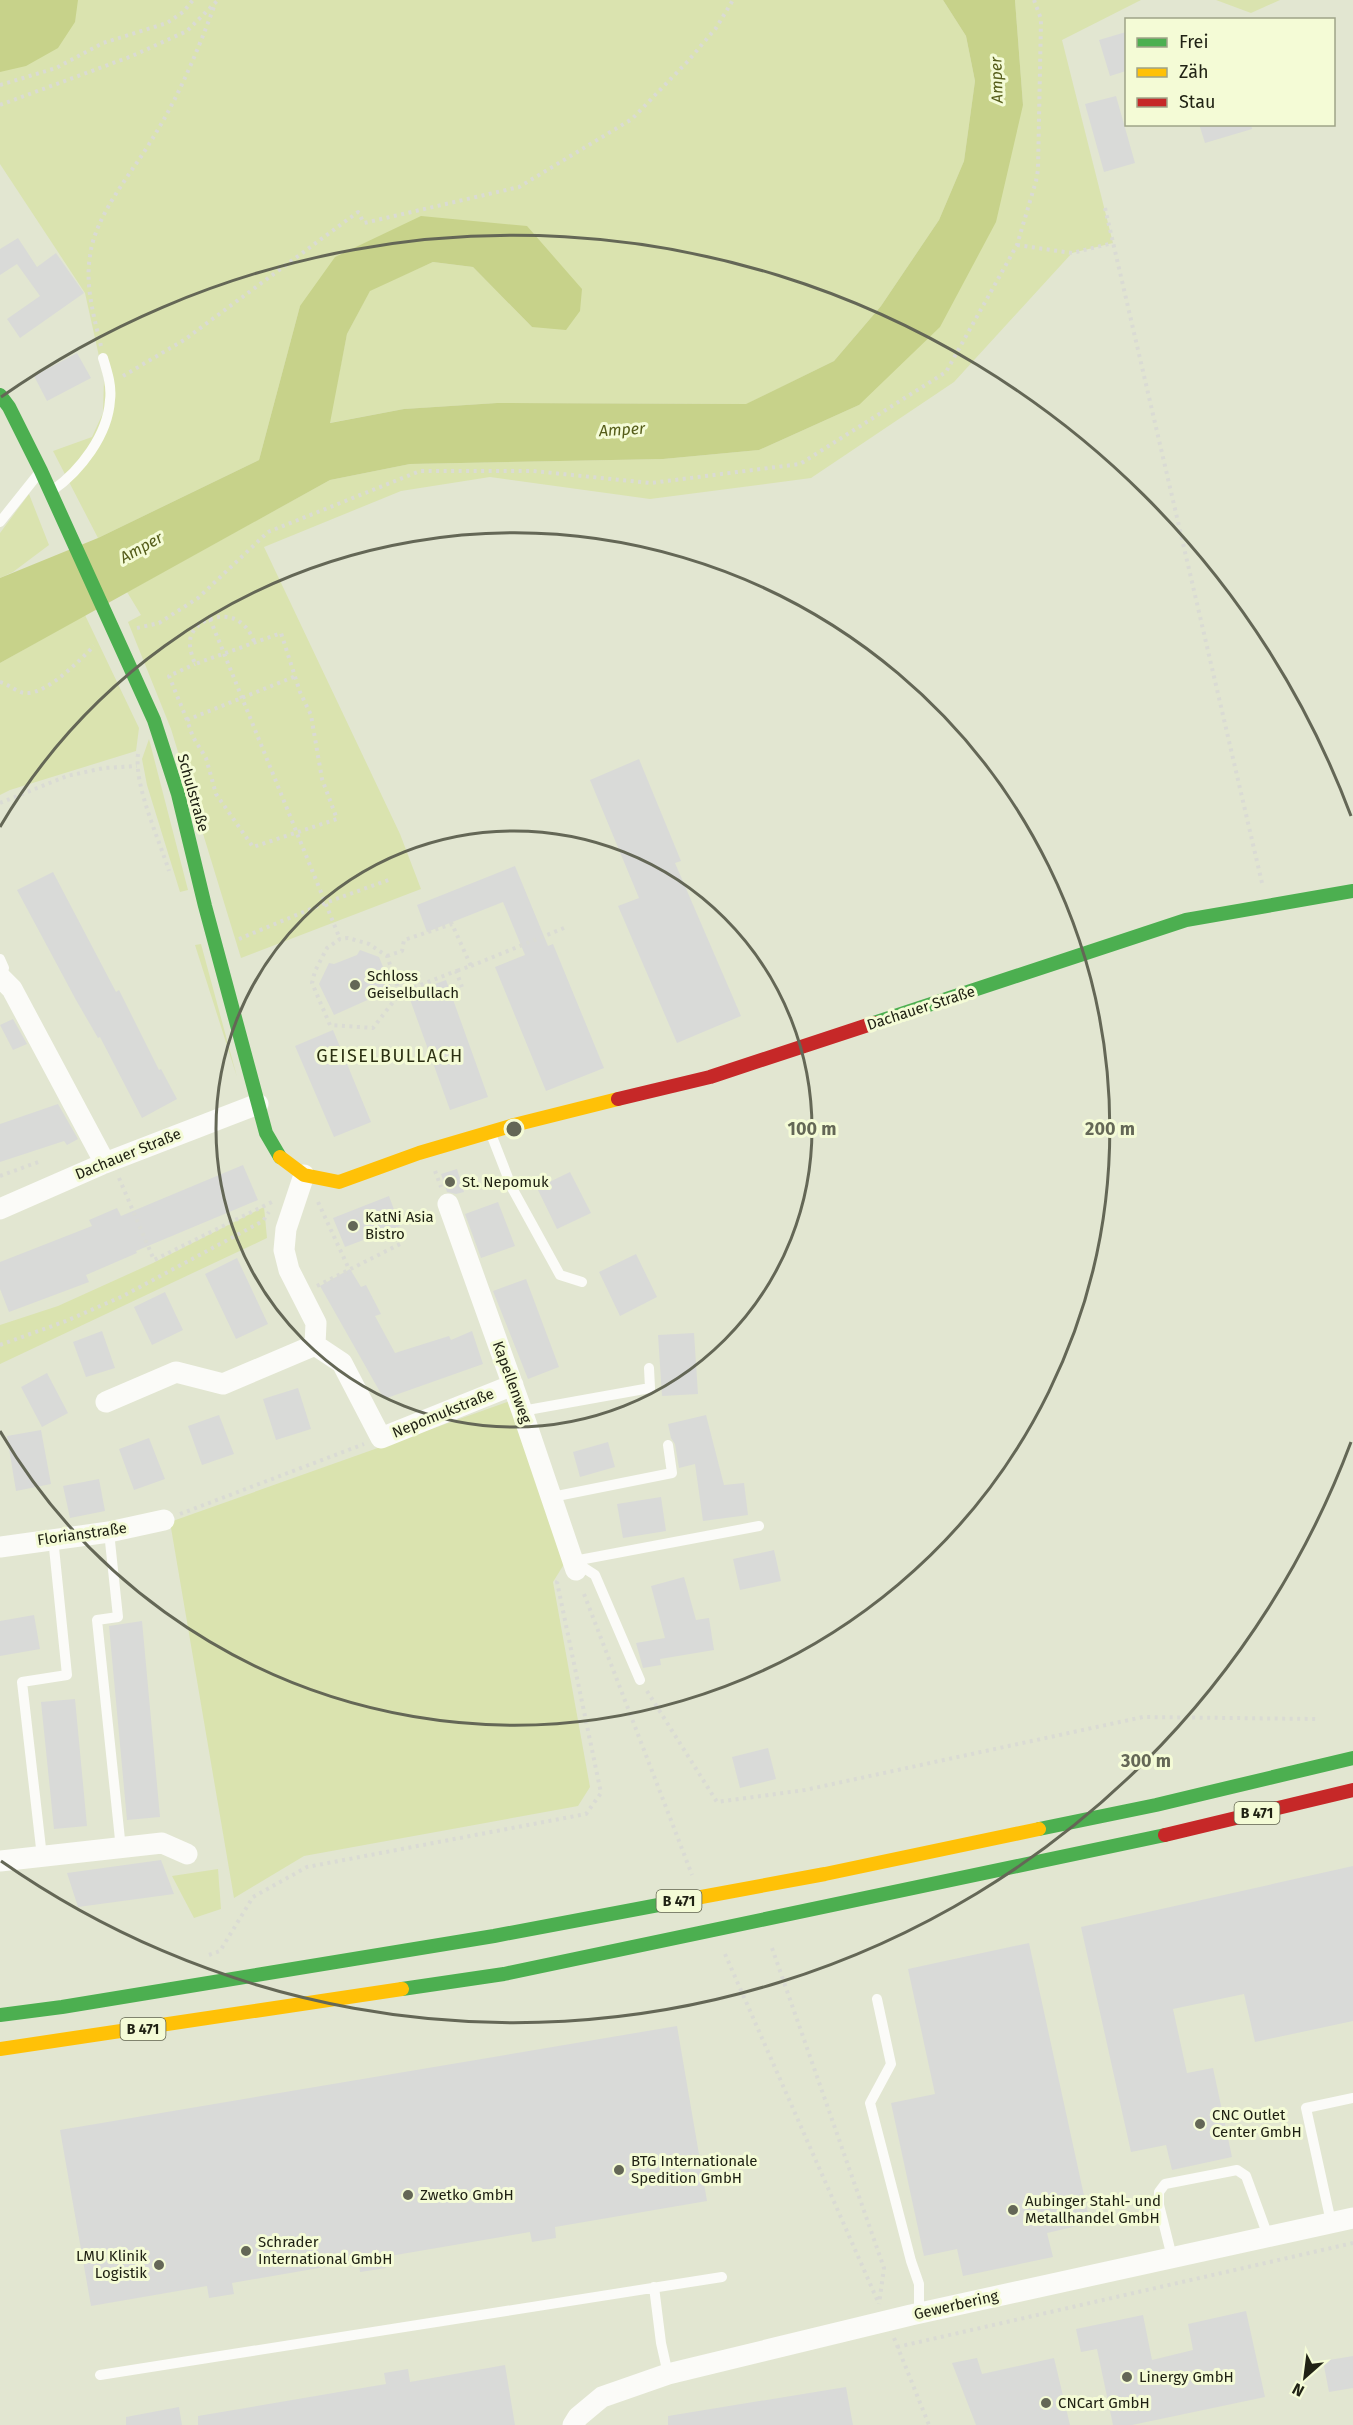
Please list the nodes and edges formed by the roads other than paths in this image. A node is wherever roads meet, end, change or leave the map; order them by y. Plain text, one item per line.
1 (104, 358) road end
2 (0, 395) edge
3 (41, 471) junction
4 (50, 492) junction
5 (0, 522) edge
6 (1353, 891) edge
7 (0, 971) edge
8 (258, 1104) junction
9 (490, 1132) junction
10 (109, 1161) junction
11 (304, 1175) junction
12 (339, 1182) joint
13 (448, 1204) dead end
14 (0, 1209) edge
15 (582, 1282) dead end
16 (315, 1345) junction
17 (650, 1368) dead end
18 (513, 1385) junction
19 (106, 1402) dead end
20 (522, 1411) junction
21 (668, 1445) dead end
22 (552, 1497) junction
23 (164, 1520) road end
24 (759, 1526) dead end
25 (109, 1532) junction
26 (53, 1538) junction
27 (0, 1545) edge
28 (575, 1566) junction
29 (640, 1680) road end
30 (1353, 1758) edge
31 (1353, 1790) edge
32 (121, 1849) junction
33 (187, 1854) dead end
34 (42, 1857) junction
35 (0, 1861) edge
36 (877, 1998) dead end
37 (0, 2015) edge
38 (0, 2049) edge
39 (1353, 2098) edge
40 (1353, 2218) edge
41 (1331, 2222) junction
42 (1268, 2236) junction
43 (1172, 2257) junction
44 (722, 2277) dead end
45 (654, 2287) junction
46 (918, 2314) junction
47 (668, 2374) junction
48 (100, 2375) dead end
49 (573, 2425) edge

1 - 4 lane
2 - 3 main road, Schulstraße
3 - 4 main road, Schulstraße
3 - 5 lane
4 - 8 main road, Schulstraße
6 - 9 main road, Dachauer Straße
7 - 10 street
8 - 10 street, Dachauer Straße
8 - 11 main road, Schulstraße
9 - 12 main road, Dachauer Straße
9 - 15 lane
10 - 14 street, Dachauer Straße
11 - 12 main road, Schulstraße
11 - 16 street
13 - 18 street, Kapellenweg
16 - 18 street, Nepomukstraße
16 - 19 street
17 - 20 lane
18 - 20 street, Kapellenweg
20 - 22 street, Kapellenweg
21 - 22 lane
22 - 28 street, Kapellenweg
23 - 25 street, Florianstraße
24 - 28 lane
25 - 26 street, Florianstraße
25 - 32 lane
26 - 27 street, Florianstraße
26 - 34 lane
28 - 29 lane
30 - 37 main road, B 471
31 - 38 main road, B 471
32 - 33 street
32 - 34 street
34 - 35 street
36 - 46 lane
39 - 41 lane
40 - 41 street, Gewerbering
41 - 42 street, Gewerbering
42 - 43 street, Gewerbering
42 - 43 lane
43 - 46 street, Gewerbering
44 - 45 lane
45 - 47 lane
45 - 48 lane
46 - 47 street, Gewerbering
47 - 49 street, Gewerbering

